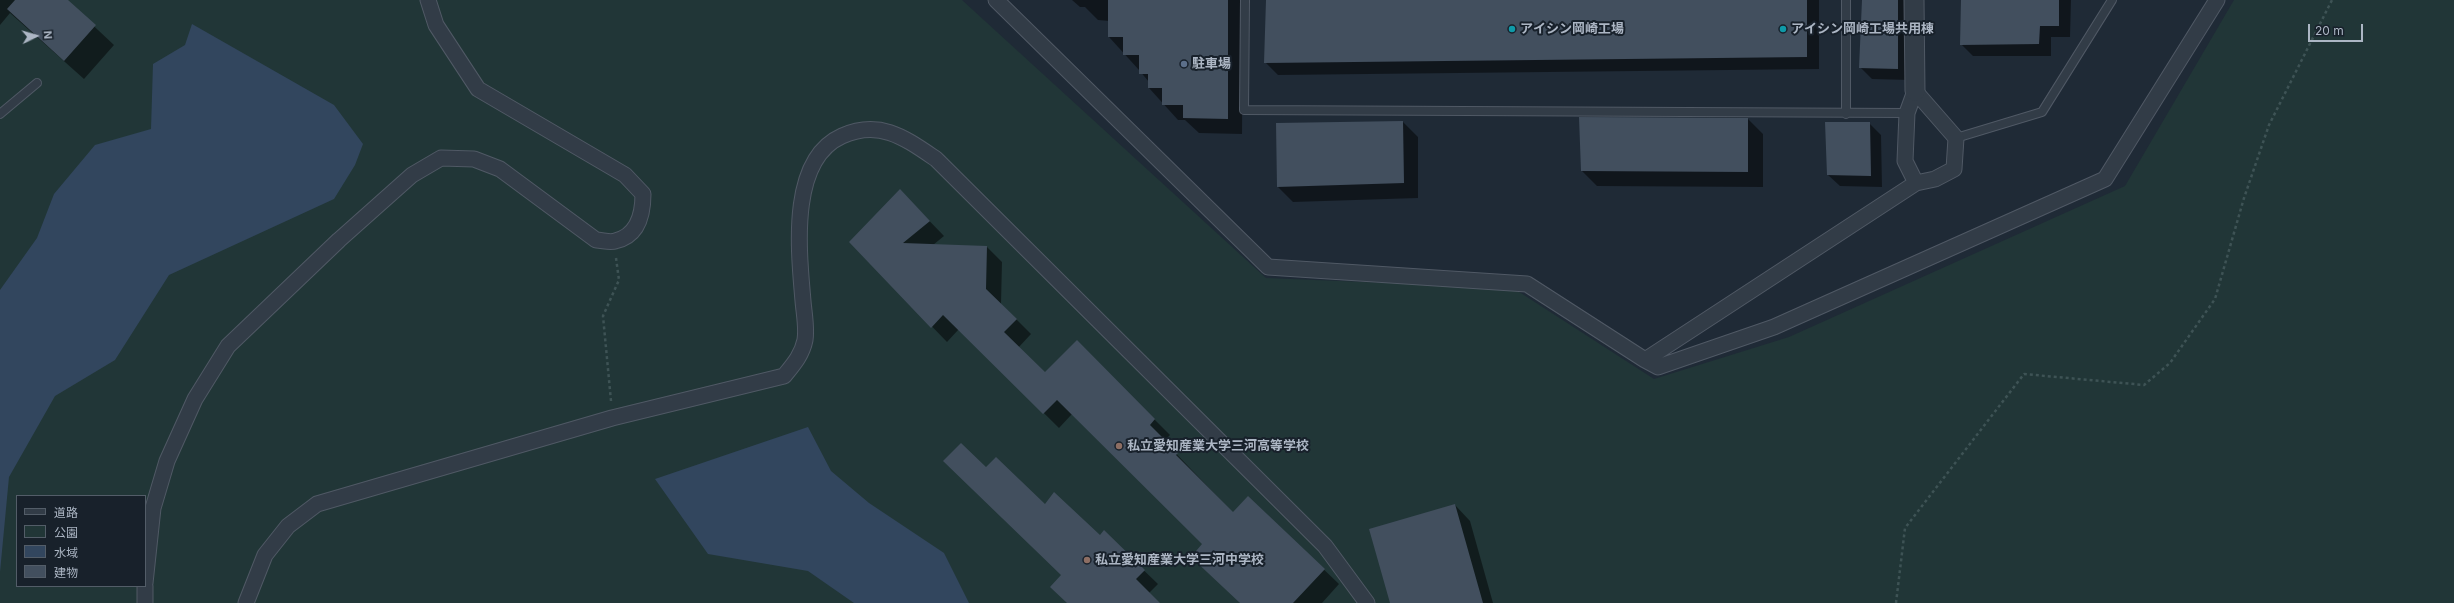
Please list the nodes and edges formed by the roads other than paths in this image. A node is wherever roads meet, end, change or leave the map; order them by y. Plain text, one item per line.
1 (428, 0) edge
2 (996, 0) edge
3 (1245, 0) edge
4 (1846, 0) edge
5 (1914, 0) edge
6 (2112, 0) edge
7 (2217, 0) edge
8 (37, 83) dead end
9 (1915, 91) junction
10 (1907, 113) junction
11 (0, 114) edge
12 (1846, 114) junction
13 (1956, 138) junction
14 (1916, 184) junction
15 (1645, 360) junction
16 (146, 575) edge
17 (145, 587) edge
18 (145, 603) edge
19 (246, 603) edge
20 (1367, 603) edge

1 - 16 street
2 - 15 street
3 - 12 lane
4 - 12 lane
5 - 9 street
6 - 13 lane
7 - 15 street
8 - 11 lane
9 - 10 street
9 - 13 street
10 - 12 lane
10 - 14 street
13 - 14 street
14 - 15 street
17 - 18 street
19 - 20 street

